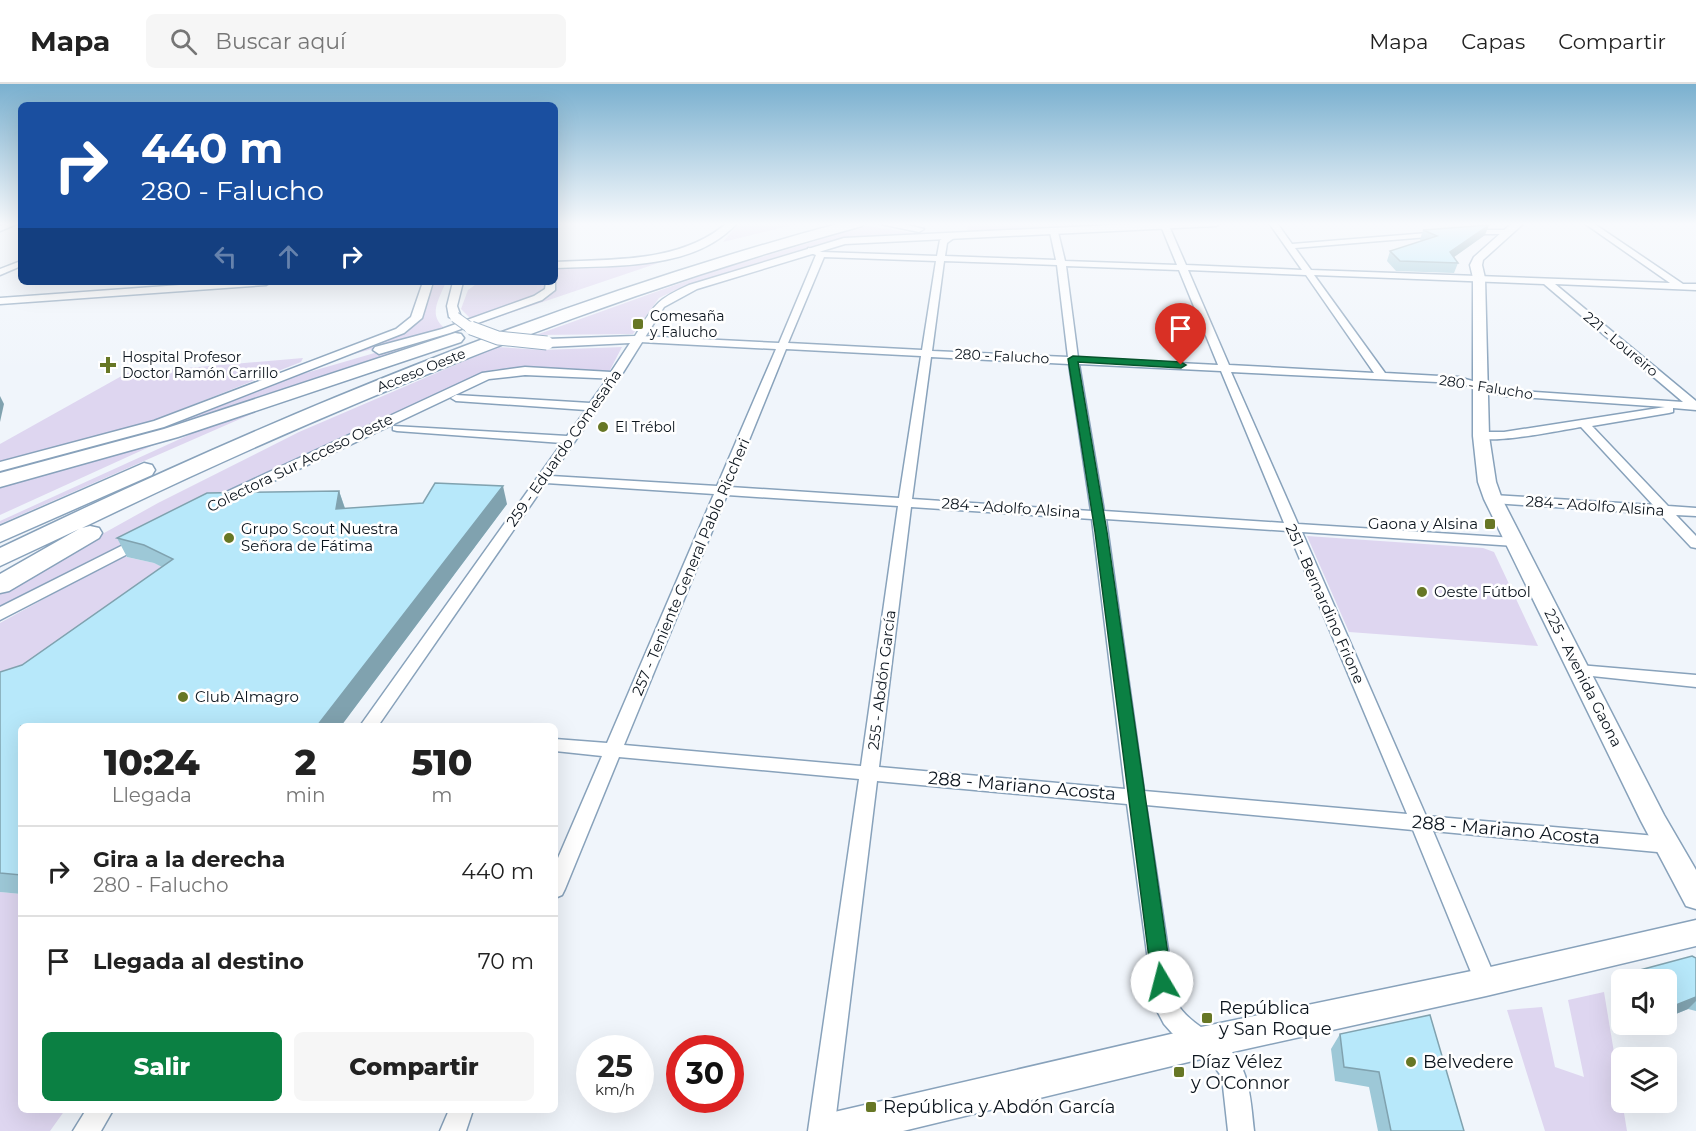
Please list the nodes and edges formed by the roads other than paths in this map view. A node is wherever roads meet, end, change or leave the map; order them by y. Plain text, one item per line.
1 (655, 272) edge
2 (691, 272) edge
3 (745, 272) edge
4 (809, 272) edge
5 (938, 272) edge
6 (1062, 272) edge
7 (1185, 272) edge
8 (1280, 272) edge
9 (1478, 272) edge
10 (1659, 272) edge
11 (1309, 273) junction
12 (1479, 278) junction
13 (1546, 280) junction
14 (108, 285) edge
15 (222, 285) edge
16 (427, 285) edge
17 (551, 285) edge
18 (456, 286) edge
19 (1680, 286) junction
20 (1696, 287) edge
21 (92, 294) junction
22 (1696, 297) edge
23 (0, 301) edge
24 (491, 327) junction
25 (640, 339) junction
26 (782, 347) junction
27 (928, 353) junction
28 (1073, 359) junction
29 (1224, 368) junction
30 (1381, 375) junction
31 (615, 376) junction
32 (394, 380) junction
33 (267, 381) junction
34 (1481, 386) junction
35 (456, 398) dead end
36 (1696, 406) edge
37 (593, 407) junction
38 (1584, 424) junction
39 (397, 428) dead end
40 (1481, 436) junction
41 (570, 440) junction
42 (0, 467) edge
43 (544, 478) junction
44 (0, 480) edge
45 (724, 490) junction
46 (1493, 499) junction
47 (905, 502) junction
48 (207, 508) edge
49 (1664, 510) junction
50 (1696, 512) edge
51 (1098, 514) junction
52 (1291, 527) junction
53 (155, 534) edge
54 (0, 535) edge
55 (1515, 542) junction
56 (1696, 544) edge
57 (0, 558) edge
58 (0, 585) edge
59 (0, 614) edge
60 (1579, 670) junction
61 (1696, 681) edge
62 (371, 723) edge
63 (558, 745) edge
64 (614, 750) junction
65 (870, 772) junction
66 (1135, 796) junction
67 (1421, 822) junction
68 (1668, 845) junction
69 (558, 882) edge
70 (1696, 897) edge
71 (1696, 933) edge
72 (1486, 982) junction
73 (1202, 1043) junction
74 (99, 1113) edge
75 (460, 1113) edge
76 (86, 1131) edge
77 (453, 1131) edge
78 (821, 1131) edge
79 (830, 1131) edge
80 (1240, 1131) edge

1 - 24 highway, Acceso Oeste
2 - 32 highway, Acceso Oeste
3 - 25 street, 259 - Eduardo Comesaña
4 - 26 street, 257 - Teniente General Pablo Riccheri
5 - 27 street, 255 - Abdón García
6 - 28 street
7 - 29 street, 251 - Bernardino Frione
8 - 11 street
9 - 12 main road, 225 - Avenida Gaona
10 - 19 street
11 - 12 street
11 - 30 street
12 - 13 street
12 - 34 main road, 225 - Avenida Gaona
13 - 19 street
13 - 36 street, 221 - Loureiro
14 - 21 street
15 - 21 street
16 - 33 street
17 - 33 street
18 - 25 street, 280 - Falucho, bridge
19 - 20 street
19 - 22 street
21 - 23 street
24 - 44 highway
24 - 54 highway, Acceso Oeste
25 - 26 street, 280 - Falucho
25 - 31 street, 259 - Eduardo Comesaña
26 - 27 street, 280 - Falucho
26 - 45 street, 257 - Teniente General Pablo Riccheri
27 - 28 street, 280 - Falucho
27 - 47 street, 255 - Abdón García
28 - 29 street, 280 - Falucho
28 - 51 street
29 - 30 street, 280 - Falucho
29 - 52 street, 251 - Bernardino Frione
30 - 34 street, 280 - Falucho
31 - 37 street, 259 - Eduardo Comesaña
31 - 48 street, Colectora Sur Acceso Oeste
32 - 57 highway, Acceso Oeste
32 - 58 highway
33 - 42 street
34 - 36 street, 280 - Falucho
34 - 40 main road, 225 - Avenida Gaona
35 - 37 street
36 - 38 street
37 - 41 street, 259 - Eduardo Comesaña
38 - 40 street
38 - 49 street
39 - 41 street
40 - 46 main road, 225 - Avenida Gaona
41 - 43 street, 259 - Eduardo Comesaña
43 - 45 street, 284 - Adolfo Alsina
43 - 62 street, 259 - Eduardo Comesaña
45 - 47 street, 284 - Adolfo Alsina
45 - 64 street, 257 - Teniente General Pablo Riccheri
46 - 49 street, 284 - Adolfo Alsina
46 - 55 main road, 225 - Avenida Gaona
47 - 51 street, 284 - Adolfo Alsina
47 - 65 street, 255 - Abdón García
49 - 50 street, 284 - Adolfo Alsina
49 - 56 street
51 - 52 street, 284 - Adolfo Alsina
51 - 66 street
52 - 55 street, 284 - Adolfo Alsina
52 - 67 street, 251 - Bernardino Frione
53 - 59 street
55 - 60 main road, 225 - Avenida Gaona
60 - 61 street
60 - 68 main road, 225 - Avenida Gaona
63 - 64 street, 288 - Mariano Acosta
64 - 65 street, 288 - Mariano Acosta
64 - 69 street, 257 - Teniente General Pablo Riccheri
65 - 66 street, 288 - Mariano Acosta
65 - 78 street, 255 - Abdón García
66 - 67 street, 288 - Mariano Acosta
66 - 73 street
67 - 68 street, 288 - Mariano Acosta
67 - 72 street, 251 - Bernardino Frione
68 - 70 main road, 225 - Avenida Gaona
71 - 72 main road
72 - 73 main road
73 - 79 main road
73 - 80 street
74 - 76 street
75 - 77 street

